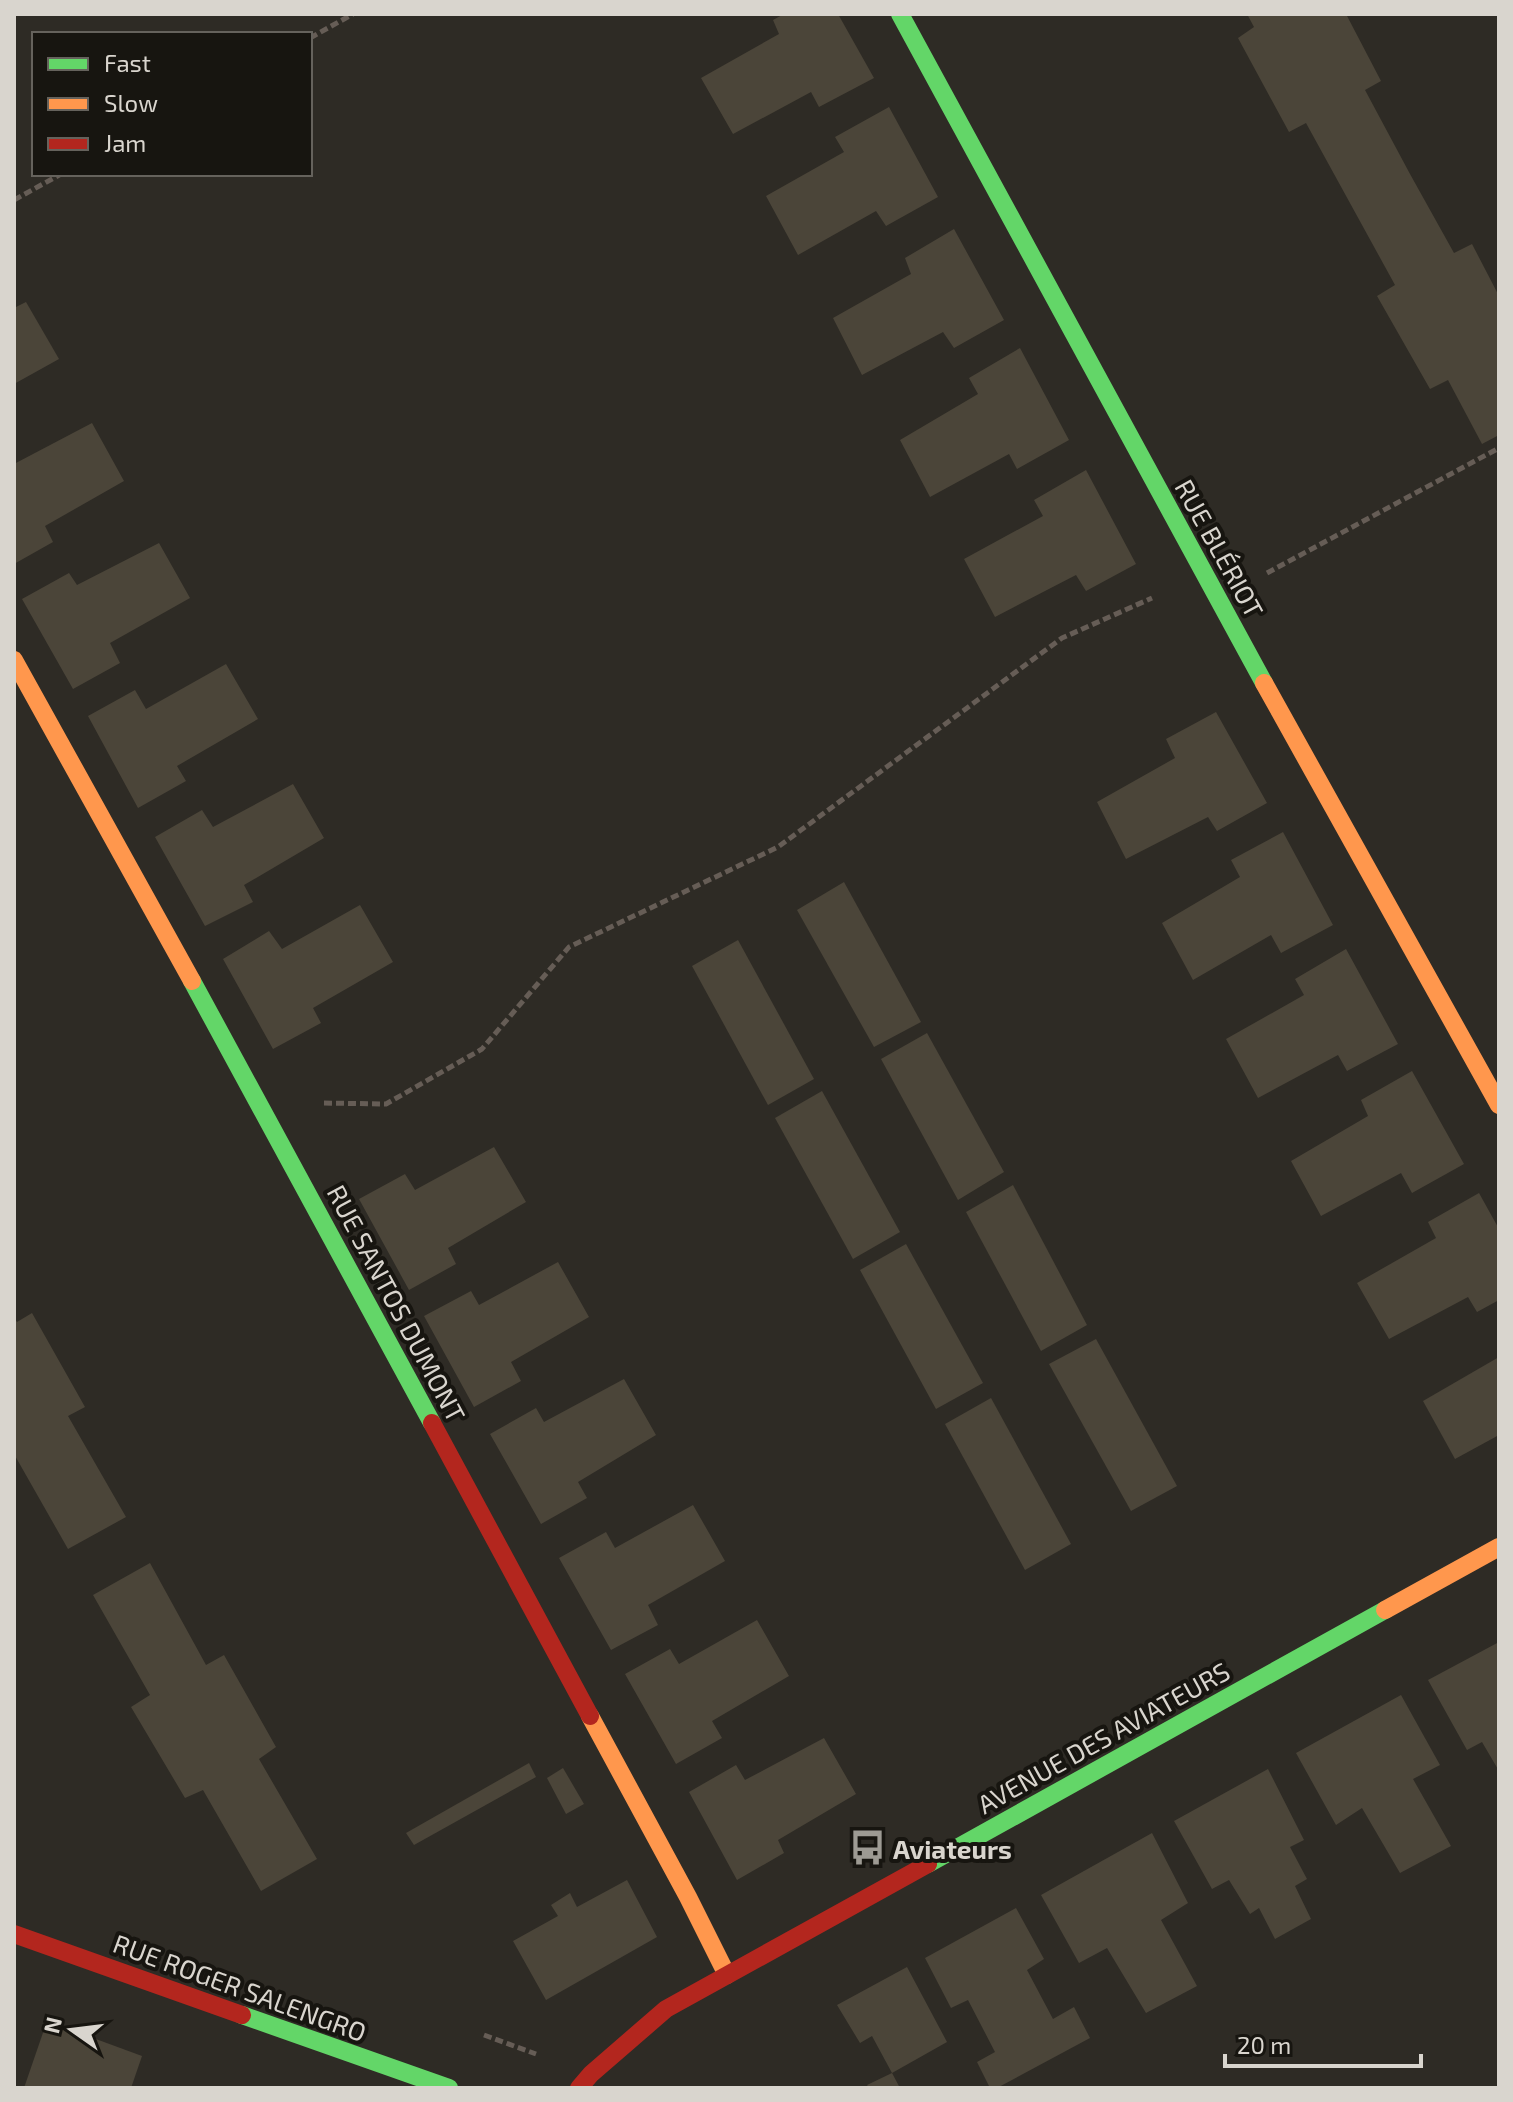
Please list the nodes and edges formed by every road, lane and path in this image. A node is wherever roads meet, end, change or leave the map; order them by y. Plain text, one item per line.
1 (353, 14) edge
2 (900, 14) edge
3 (312, 37) edge
4 (57, 176) edge
5 (14, 200) edge
6 (1499, 448) edge
7 (1204, 574) junction
8 (1218, 600) junction
9 (14, 660) edge
10 (259, 1103) junction
11 (1499, 1105) edge
12 (1499, 1547) edge
13 (14, 1934) edge
14 (727, 1975) junction
15 (449, 2088) edge
16 (579, 2088) edge

1 - 3 path
2 - 7 street, RUE BLÉRIOT
4 - 5 path
6 - 8 path
7 - 8 street, RUE BLÉRIOT
7 - 10 path
8 - 11 street, RUE BLÉRIOT
9 - 10 street, RUE SANTOS DUMONT
10 - 14 street, RUE SANTOS DUMONT
12 - 14 street, AVENUE DES AVIATEURS
13 - 15 street, RUE ROGER SALENGRO
14 - 16 street, AVENUE DES AVIATEURS

